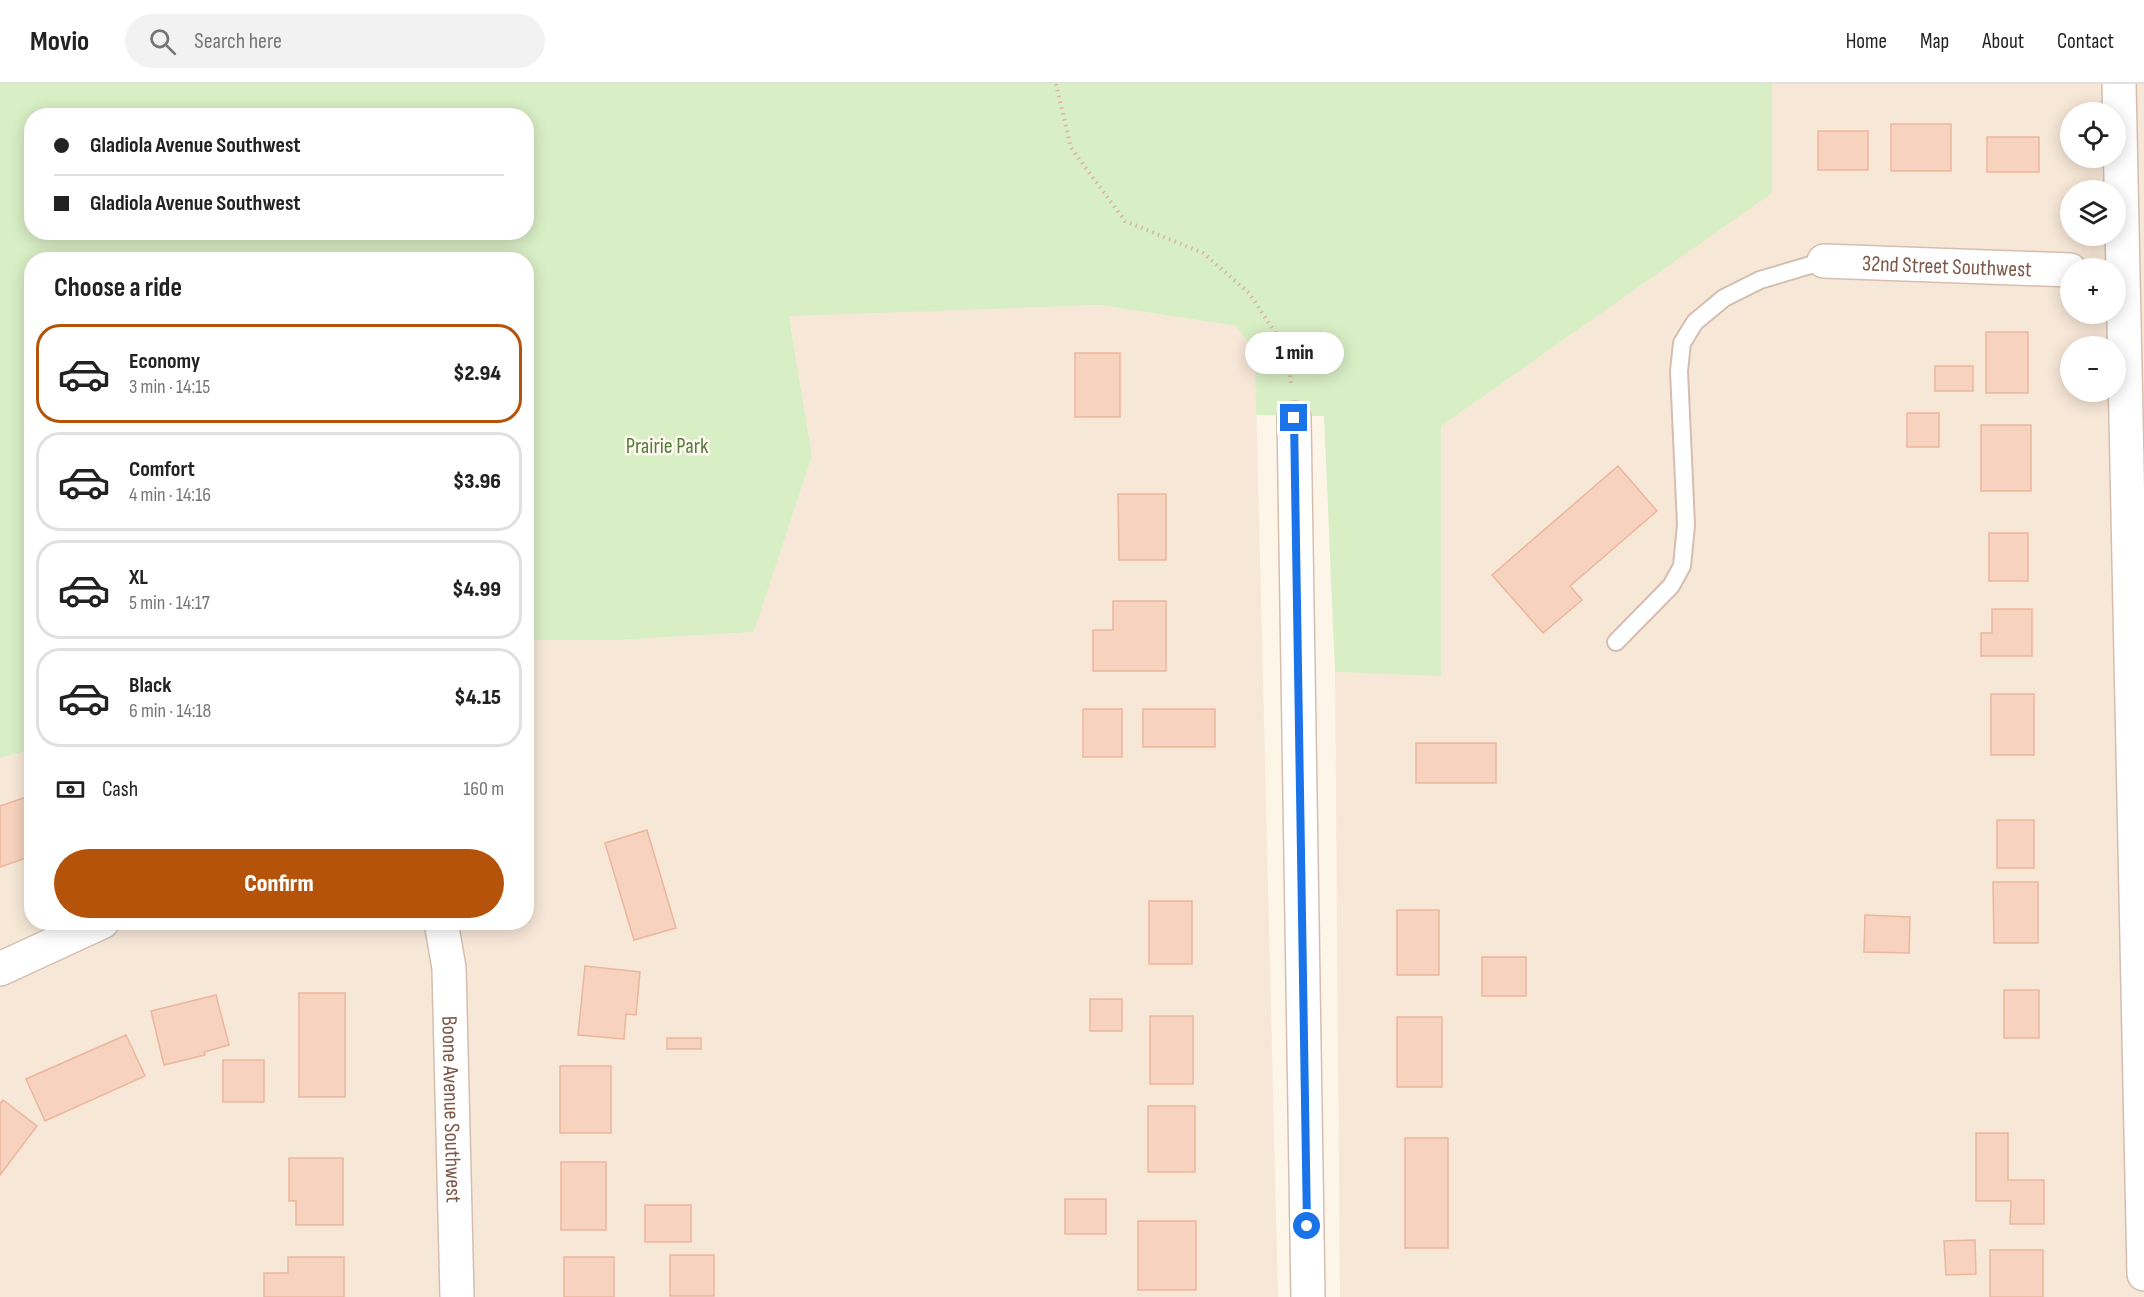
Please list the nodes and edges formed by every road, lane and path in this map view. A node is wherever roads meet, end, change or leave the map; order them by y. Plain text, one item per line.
1 (1056, 84) edge
2 (2119, 84) edge
3 (1824, 261) joint
4 (2060, 270) edge
5 (2127, 272) edge
6 (1294, 418) joint
7 (1616, 642) dead end
8 (85, 930) edge
9 (442, 930) edge
10 (0, 969) edge
11 (2144, 1274) edge
12 (457, 1297) edge
13 (1308, 1297) edge

1 - 6 path
2 - 5 street
3 - 4 street, 32nd Street Southwest
3 - 7 lane
5 - 11 street
6 - 13 street
8 - 10 street
9 - 12 street, Boone Avenue Southwest

